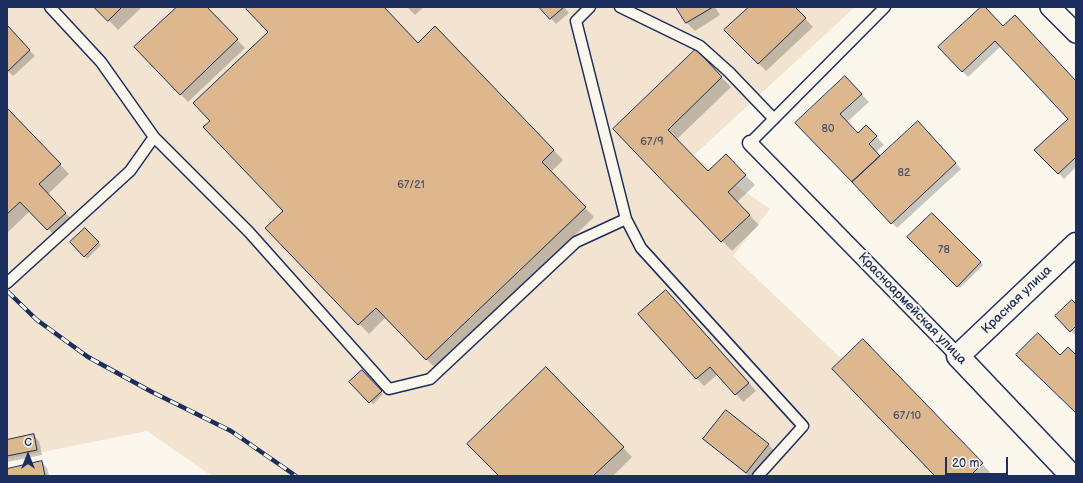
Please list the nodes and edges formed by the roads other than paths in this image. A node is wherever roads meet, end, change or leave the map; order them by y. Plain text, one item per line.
1 (50, 7) edge
2 (620, 7) edge
3 (885, 7) edge
4 (1050, 7) edge
5 (586, 8) edge
6 (1076, 33) edge
7 (774, 119) junction
8 (154, 137) junction
9 (750, 143) joint
10 (626, 219) junction
11 (1076, 244) edge
12 (7, 283) edge
13 (958, 356) junction
14 (758, 476) edge
15 (1072, 476) edge

1 - 8 lane
2 - 7 lane
3 - 7 lane
4 - 6 street
5 - 10 lane
7 - 9 lane
8 - 10 lane
8 - 12 lane
9 - 13 street, Красноармейская улица
10 - 14 lane
11 - 13 street, Красная улица
13 - 15 street, Красноармейская улица

